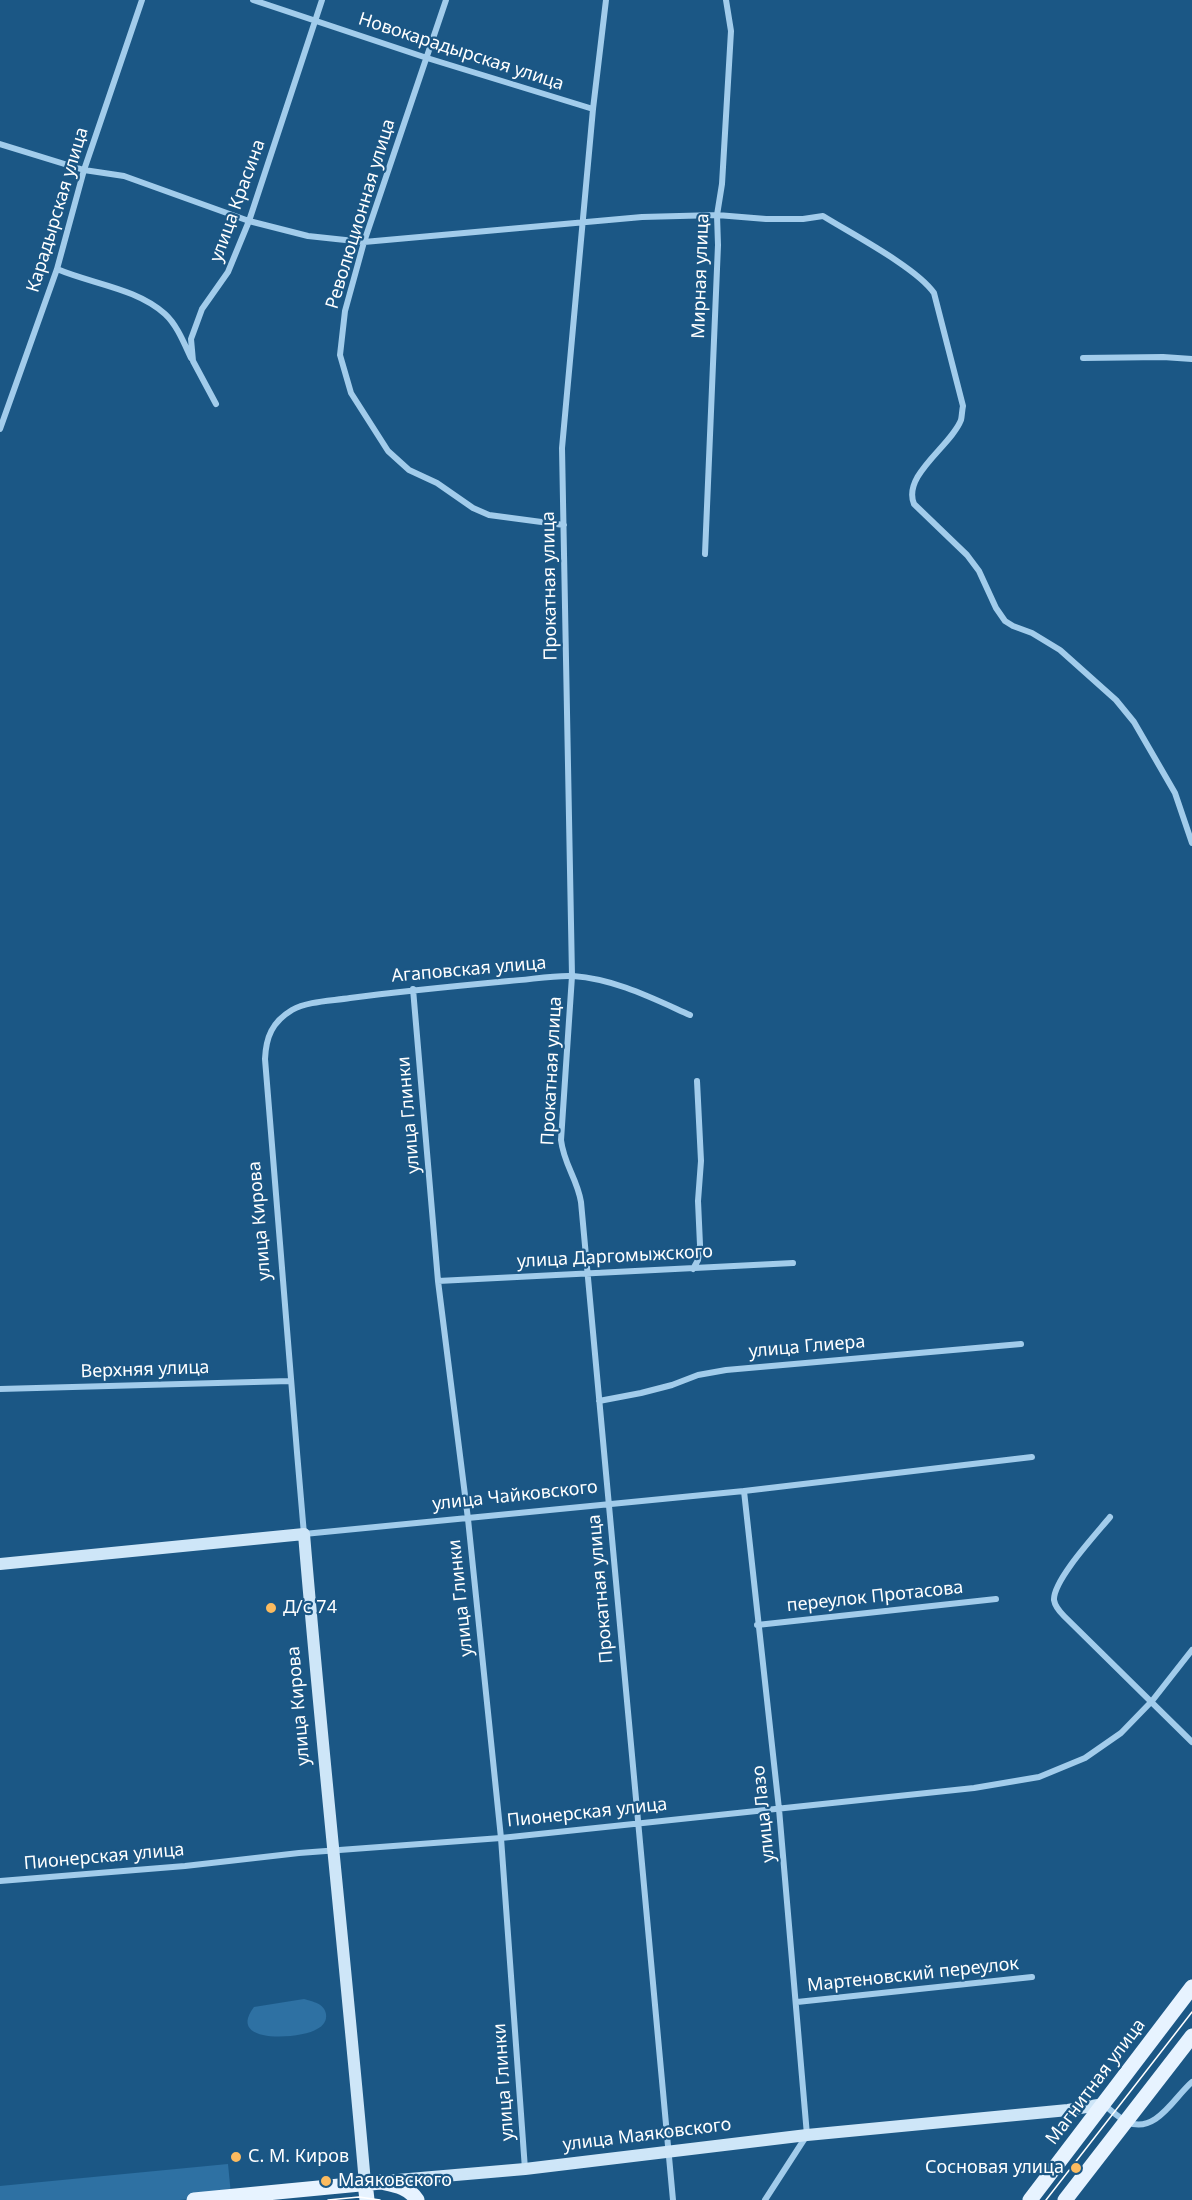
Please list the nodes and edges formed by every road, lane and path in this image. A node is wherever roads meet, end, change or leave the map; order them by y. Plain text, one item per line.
1 (142, 0) edge
2 (253, 0) edge
3 (322, 0) edge
4 (446, 0) edge
5 (606, 0) edge
6 (726, 0) edge
7 (316, 21) junction
8 (427, 58) junction
9 (593, 109) junction
10 (0, 144) edge
11 (84, 170) junction
12 (717, 215) junction
13 (249, 221) junction
14 (582, 222) junction
15 (364, 243) junction
16 (57, 269) junction
17 (1083, 358) dead end
18 (1192, 359) edge
19 (193, 361) junction
20 (216, 404) dead end
21 (0, 429) edge
22 (564, 525) junction
23 (705, 554) dead end
24 (1192, 843) edge
25 (572, 976) junction
26 (413, 989) junction
27 (690, 1015) dead end
28 (266, 1045) joint
29 (697, 1082) dead end
30 (793, 1263) dead end
31 (693, 1269) junction
32 (587, 1273) junction
33 (438, 1281) junction
34 (1021, 1344) dead end
35 (290, 1381) junction
36 (0, 1389) edge
37 (599, 1401) junction
38 (1032, 1457) dead end
39 (744, 1491) junction
40 (608, 1504) junction
41 (1110, 1516) dead end
42 (468, 1519) junction
43 (304, 1534) junction
44 (0, 1564) edge
45 (996, 1599) dead end
46 (757, 1626) junction
47 (1192, 1650) edge
48 (1152, 1701) junction
49 (1192, 1742) edge
50 (779, 1809) junction
51 (638, 1822) junction
52 (501, 1838) junction
53 (333, 1850) junction
54 (0, 1881) edge
55 (1032, 1977) dead end
56 (1192, 1987) edge
57 (797, 2002) junction
58 (1192, 2036) edge
59 (1190, 2084) edge
60 (1192, 2094) edge
61 (1104, 2104) junction
62 (1126, 2121) junction
63 (807, 2135) junction
64 (669, 2152) junction
65 (525, 2169) junction
66 (381, 2181) junction
67 (365, 2183) junction
68 (194, 2200) edge
69 (367, 2200) edge
70 (417, 2200) edge
71 (673, 2200) edge
72 (765, 2200) edge
73 (1030, 2200) edge
74 (1065, 2200) edge

1 - 11 street, Карадырская улица
2 - 7 street, Новокарадырская улица
3 - 7 street, улица Красина
4 - 8 street, Революционная улица
5 - 9 street, Прокатная улица
6 - 12 street, Мирная улица
7 - 8 street, Новокарадырская улица
7 - 13 street, улица Красина
8 - 9 street, Новокарадырская улица
8 - 15 street, Революционная улица
9 - 14 street, Прокатная улица
10 - 11 street
11 - 13 street
11 - 16 street, Карадырская улица
12 - 14 street
12 - 23 street, Мирная улица
12 - 24 street
13 - 15 street
13 - 19 street, улица Красина
14 - 15 street
14 - 22 street, Прокатная улица
15 - 22 street, Революционная улица
16 - 19 street
16 - 21 street, Карадырская улица
17 - 18 street
19 - 20 street, улица Красина
22 - 25 street, Прокатная улица
25 - 26 street, Агаповская улица
25 - 27 street, Агаповская улица
25 - 32 street, Прокатная улица
26 - 28 street, Агаповская улица
26 - 33 street, улица Глинки
28 - 35 street, улица Кирова
29 - 31 street
30 - 31 street, улица Даргомыжского
31 - 32 street, улица Даргомыжского
32 - 33 street, улица Даргомыжского
32 - 37 street, Прокатная улица
33 - 42 street, улица Глинки
34 - 37 street, улица Глиера
35 - 36 street, Верхняя улица
35 - 43 street, улица Кирова
37 - 40 street, Прокатная улица
38 - 39 street, улица Чайковского
39 - 40 street, улица Чайковского
39 - 46 street, улица Лазо
40 - 42 street, улица Чайковского
40 - 51 street, Прокатная улица
41 - 48 street
42 - 43 street, улица Чайковского
42 - 52 street, улица Глинки
43 - 44 main road, улица Чайковского
43 - 53 main road, улица Кирова
45 - 46 street, переулок Протасова
46 - 50 street, улица Лазо
47 - 48 street, Пионерская улица
48 - 49 street
48 - 50 street, Пионерская улица
50 - 51 street, Пионерская улица
50 - 57 street, улица Лазо
51 - 52 street, Пионерская улица
51 - 64 street, Прокатная улица
52 - 53 street, Пионерская улица
52 - 65 street, улица Глинки
53 - 54 street, Пионерская улица
53 - 67 main road, улица Кирова
55 - 57 street, Мартеновский переулок
56 - 61 main road, Магнитная улица
57 - 63 street, улица Лазо
58 - 62 main road
59 - 60 street
59 - 62 street
61 - 62 street
61 - 63 main road, улица Маяковского
61 - 73 main road, Магнитная улица
62 - 74 main road
63 - 64 main road, улица Маяковского
63 - 72 street
64 - 65 main road, улица Маяковского
64 - 71 street, Прокатная улица
65 - 66 main road, улица Маяковского
66 - 67 main road, улица Маяковского
66 - 70 main road
67 - 68 main road, улица Маяковского
67 - 69 main road

